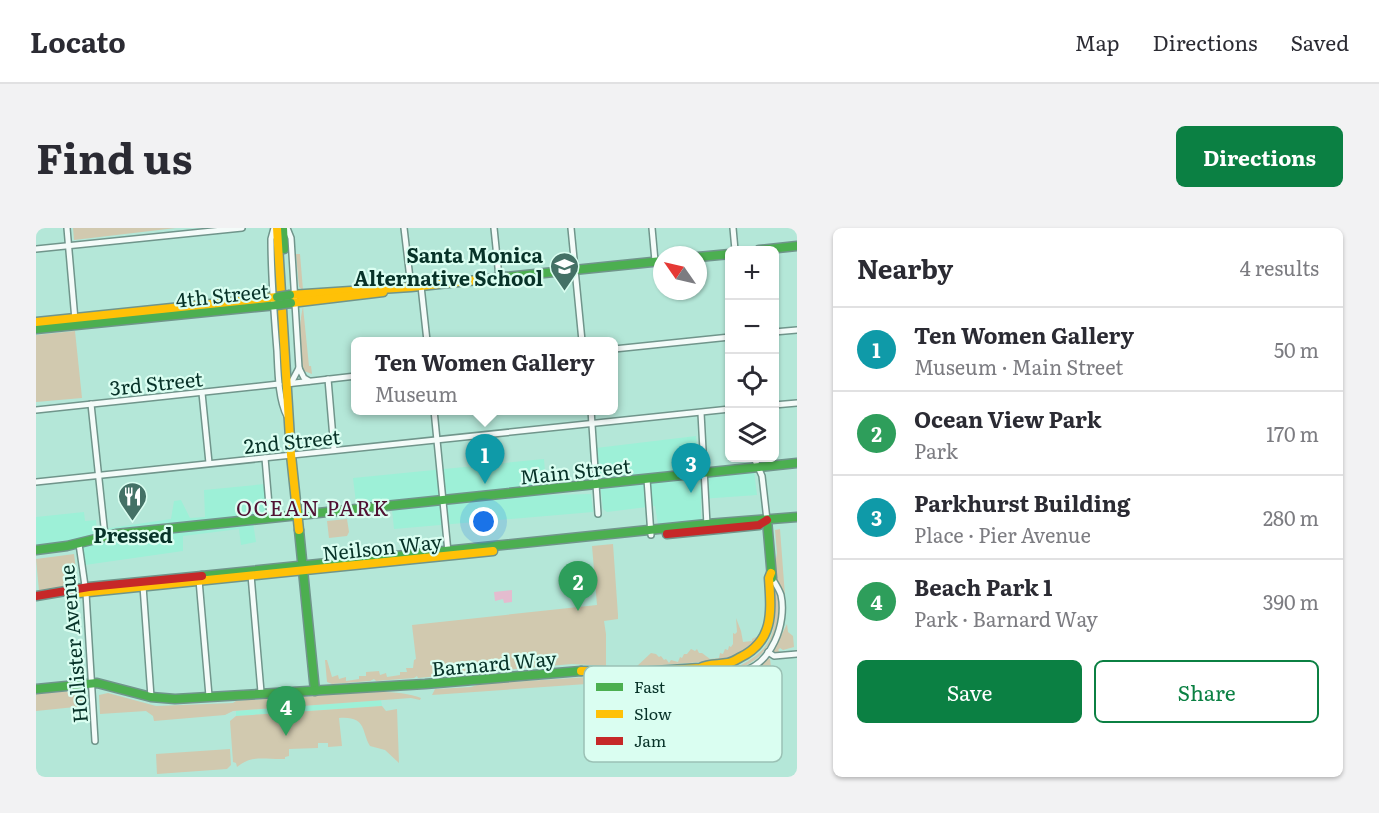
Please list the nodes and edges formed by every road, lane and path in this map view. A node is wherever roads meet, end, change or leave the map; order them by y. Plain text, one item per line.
1 (67, 228) edge
2 (242, 228) edge
3 (275, 228) edge
4 (285, 228) edge
5 (404, 228) edge
6 (494, 228) edge
7 (571, 228) edge
8 (652, 228) edge
9 (733, 228) edge
10 (68, 246) junction
11 (656, 246) edge
12 (735, 246) edge
13 (797, 246) edge
14 (779, 248) edge
15 (36, 249) edge
16 (725, 254) edge
17 (707, 256) edge
18 (653, 262) edge
19 (575, 270) junction
20 (499, 278) junction
21 (422, 285) junction
22 (411, 287) junction
23 (292, 299) junction
24 (275, 301) junction
25 (75, 321) junction
26 (36, 322) edge
27 (36, 329) edge
28 (797, 330) edge
29 (779, 332) edge
30 (427, 337) edge
31 (582, 337) edge
32 (725, 337) edge
33 (618, 349) edge
34 (299, 368) junction
35 (351, 377) edge
36 (328, 379) junction
37 (309, 381) junction
38 (285, 384) junction
39 (202, 393) junction
40 (797, 403) edge
41 (91, 404) junction
42 (779, 405) edge
43 (36, 410) edge
44 (725, 410) edge
45 (701, 413) junction
46 (434, 415) edge
47 (591, 415) edge
48 (591, 424) junction
49 (437, 439) junction
50 (334, 450) junction
51 (294, 454) junction
52 (266, 458) junction
53 (756, 462) edge
54 (209, 463) junction
55 (797, 463) edge
56 (758, 467) junction
57 (705, 474) junction
58 (99, 475) junction
59 (647, 479) junction
60 (36, 482) edge
61 (596, 484) junction
62 (443, 500) junction
63 (598, 514) dead end
64 (300, 515) junction
65 (270, 517) junction
66 (797, 517) edge
67 (767, 520) junction
68 (707, 527) junction
69 (651, 532) junction
70 (105, 536) junction
71 (79, 544) junction
72 (36, 550) edge
73 (448, 553) junction
74 (305, 567) junction
75 (251, 573) junction
76 (772, 575) junction
77 (199, 579) junction
78 (143, 585) junction
79 (85, 590) junction
80 (36, 596) edge
81 (36, 601) edge
82 (768, 652) junction
83 (797, 654) edge
84 (706, 666) edge
85 (752, 666) edge
86 (584, 671) edge
87 (91, 684) junction
88 (36, 689) edge
89 (318, 691) junction
90 (261, 692) junction
91 (291, 693) junction
92 (209, 696) junction
93 (151, 698) junction
94 (95, 741) dead end

1 - 10 street
2 - 10 street
3 - 24 street
3 - 38 street
4 - 23 street
4 - 38 street
5 - 22 street
6 - 20 street
7 - 19 street
8 - 11 street
9 - 12 street
10 - 15 street
10 - 25 street
13 - 14 street
16 - 17 street
18 - 19 street, 4th Street
19 - 20 street, 4th Street
19 - 31 street
20 - 21 street, 4th Street
21 - 22 street, 4th Street
21 - 30 street
22 - 23 street, 4th Street
23 - 24 street, 4th Street, bridge
23 - 34 street
24 - 25 street, 4th Street
24 - 38 street
25 - 26 street, 4th Street
25 - 27 street, 4th Street
28 - 29 street
32 - 33 street
34 - 37 street
34 - 38 street
35 - 36 street, 3rd Street
36 - 37 street, 3rd Street
36 - 50 street
37 - 38 street, 3rd Street
38 - 39 street, 3rd Street
38 - 51 street
38 - 51 street
39 - 41 street, 3rd Street
39 - 54 street
40 - 42 street
41 - 43 street, 3rd Street
41 - 58 street
44 - 45 street, 2nd Street
45 - 48 street, 2nd Street
45 - 57 street
46 - 49 street
47 - 48 street
48 - 49 street, 2nd Street
48 - 61 street
49 - 50 street, 2nd Street
49 - 62 street
50 - 51 street, 2nd Street
51 - 52 street, 2nd Street
51 - 64 street
52 - 54 street, 2nd Street
52 - 65 street
53 - 56 street
54 - 58 street, 2nd Street
55 - 56 street, Main Street
56 - 57 street, Main Street
56 - 67 street
57 - 59 street, Main Street
57 - 68 street
58 - 60 street, 2nd Street
58 - 70 street
59 - 61 street, Main Street
59 - 69 street
61 - 62 street, Main Street
61 - 63 street
62 - 64 street, Main Street
62 - 73 street
64 - 65 street, Main Street
64 - 74 street
65 - 70 street, Main Street
66 - 67 street, Neilson Way
67 - 68 street, Neilson Way
67 - 76 street, Barnard Way
68 - 69 street, Neilson Way
69 - 73 street, Neilson Way
70 - 71 street, Main Street
71 - 72 street, Main Street
71 - 79 street, Hollister Avenue
73 - 74 street, Neilson Way
74 - 75 street, Neilson Way
74 - 89 street
75 - 77 street, Neilson Way
75 - 90 street
76 - 82 street, Barnard Way
76 - 84 street, Barnard Way
77 - 78 street, Neilson Way
77 - 92 street
78 - 79 street, Neilson Way
78 - 93 street
79 - 80 street, Neilson Way
79 - 81 street, Neilson Way
79 - 87 street, Hollister Avenue
82 - 83 street
82 - 85 street, Barnard Way
86 - 89 street, Barnard Way
87 - 88 street
87 - 91 street, Barnard Way
87 - 93 street, Barnard Way
87 - 94 street, Hollister Avenue
89 - 91 street, Barnard Way
90 - 91 street, Barnard Way
90 - 92 street, Barnard Way
92 - 93 street, Barnard Way

